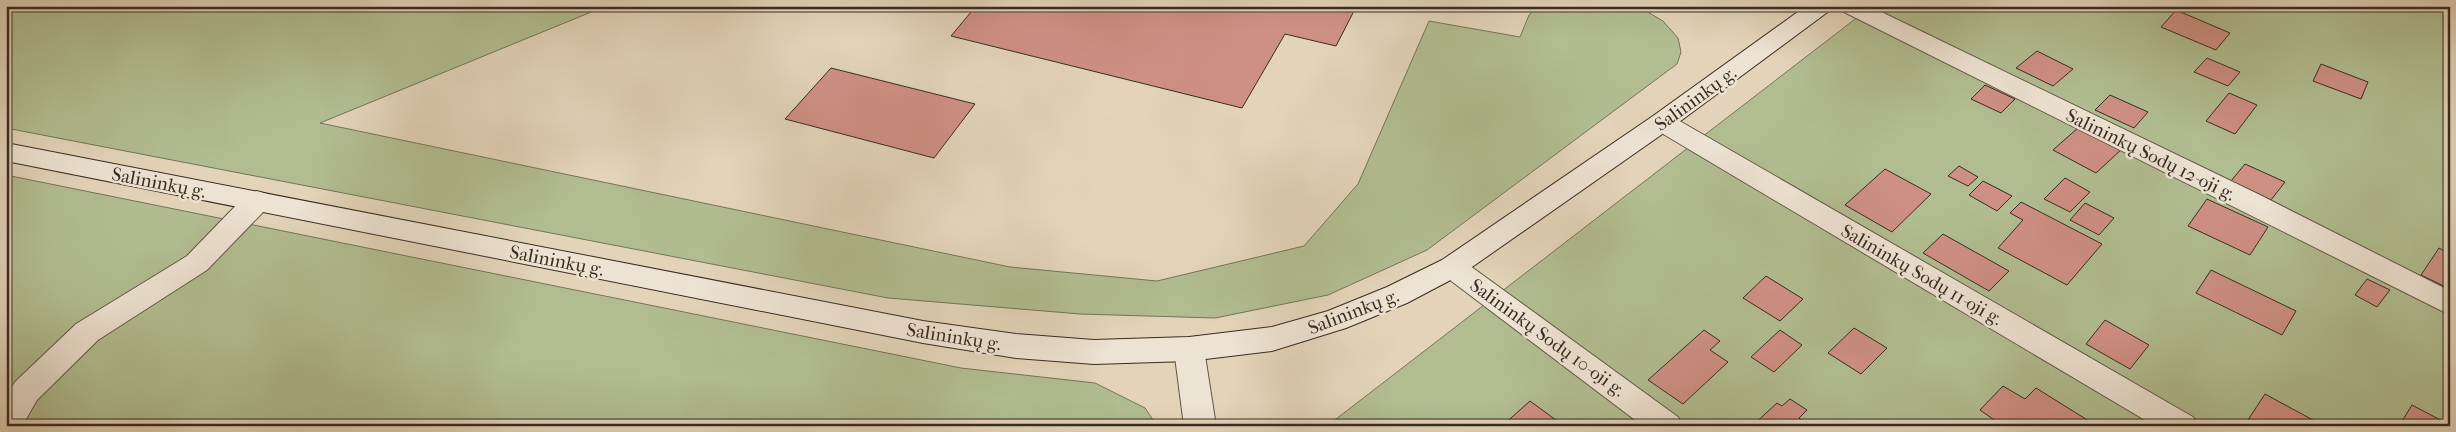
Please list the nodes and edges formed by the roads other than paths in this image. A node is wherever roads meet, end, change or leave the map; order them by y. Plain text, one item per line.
1 (1821, 6) edge
2 (1850, 6) edge
3 (1662, 122) junction
4 (6, 152) edge
5 (257, 201) junction
6 (1452, 267) junction
7 (2450, 304) edge
8 (1189, 349) junction
9 (6, 425) edge
10 (1200, 426) edge
11 (1667, 426) edge
12 (2182, 426) edge

1 - 3 main road, Salininkų g.
2 - 7 main road, Salininkų Sodų 12-oji g.
3 - 6 main road, Salininkų g.
3 - 12 main road, Salininkų Sodų 11-oji g.
4 - 5 main road, Salininkų g.
5 - 8 main road, Salininkų g.
5 - 9 main road
6 - 8 main road, Salininkų g.
6 - 11 main road, Salininkų Sodų 10-oji g.
8 - 10 main road

